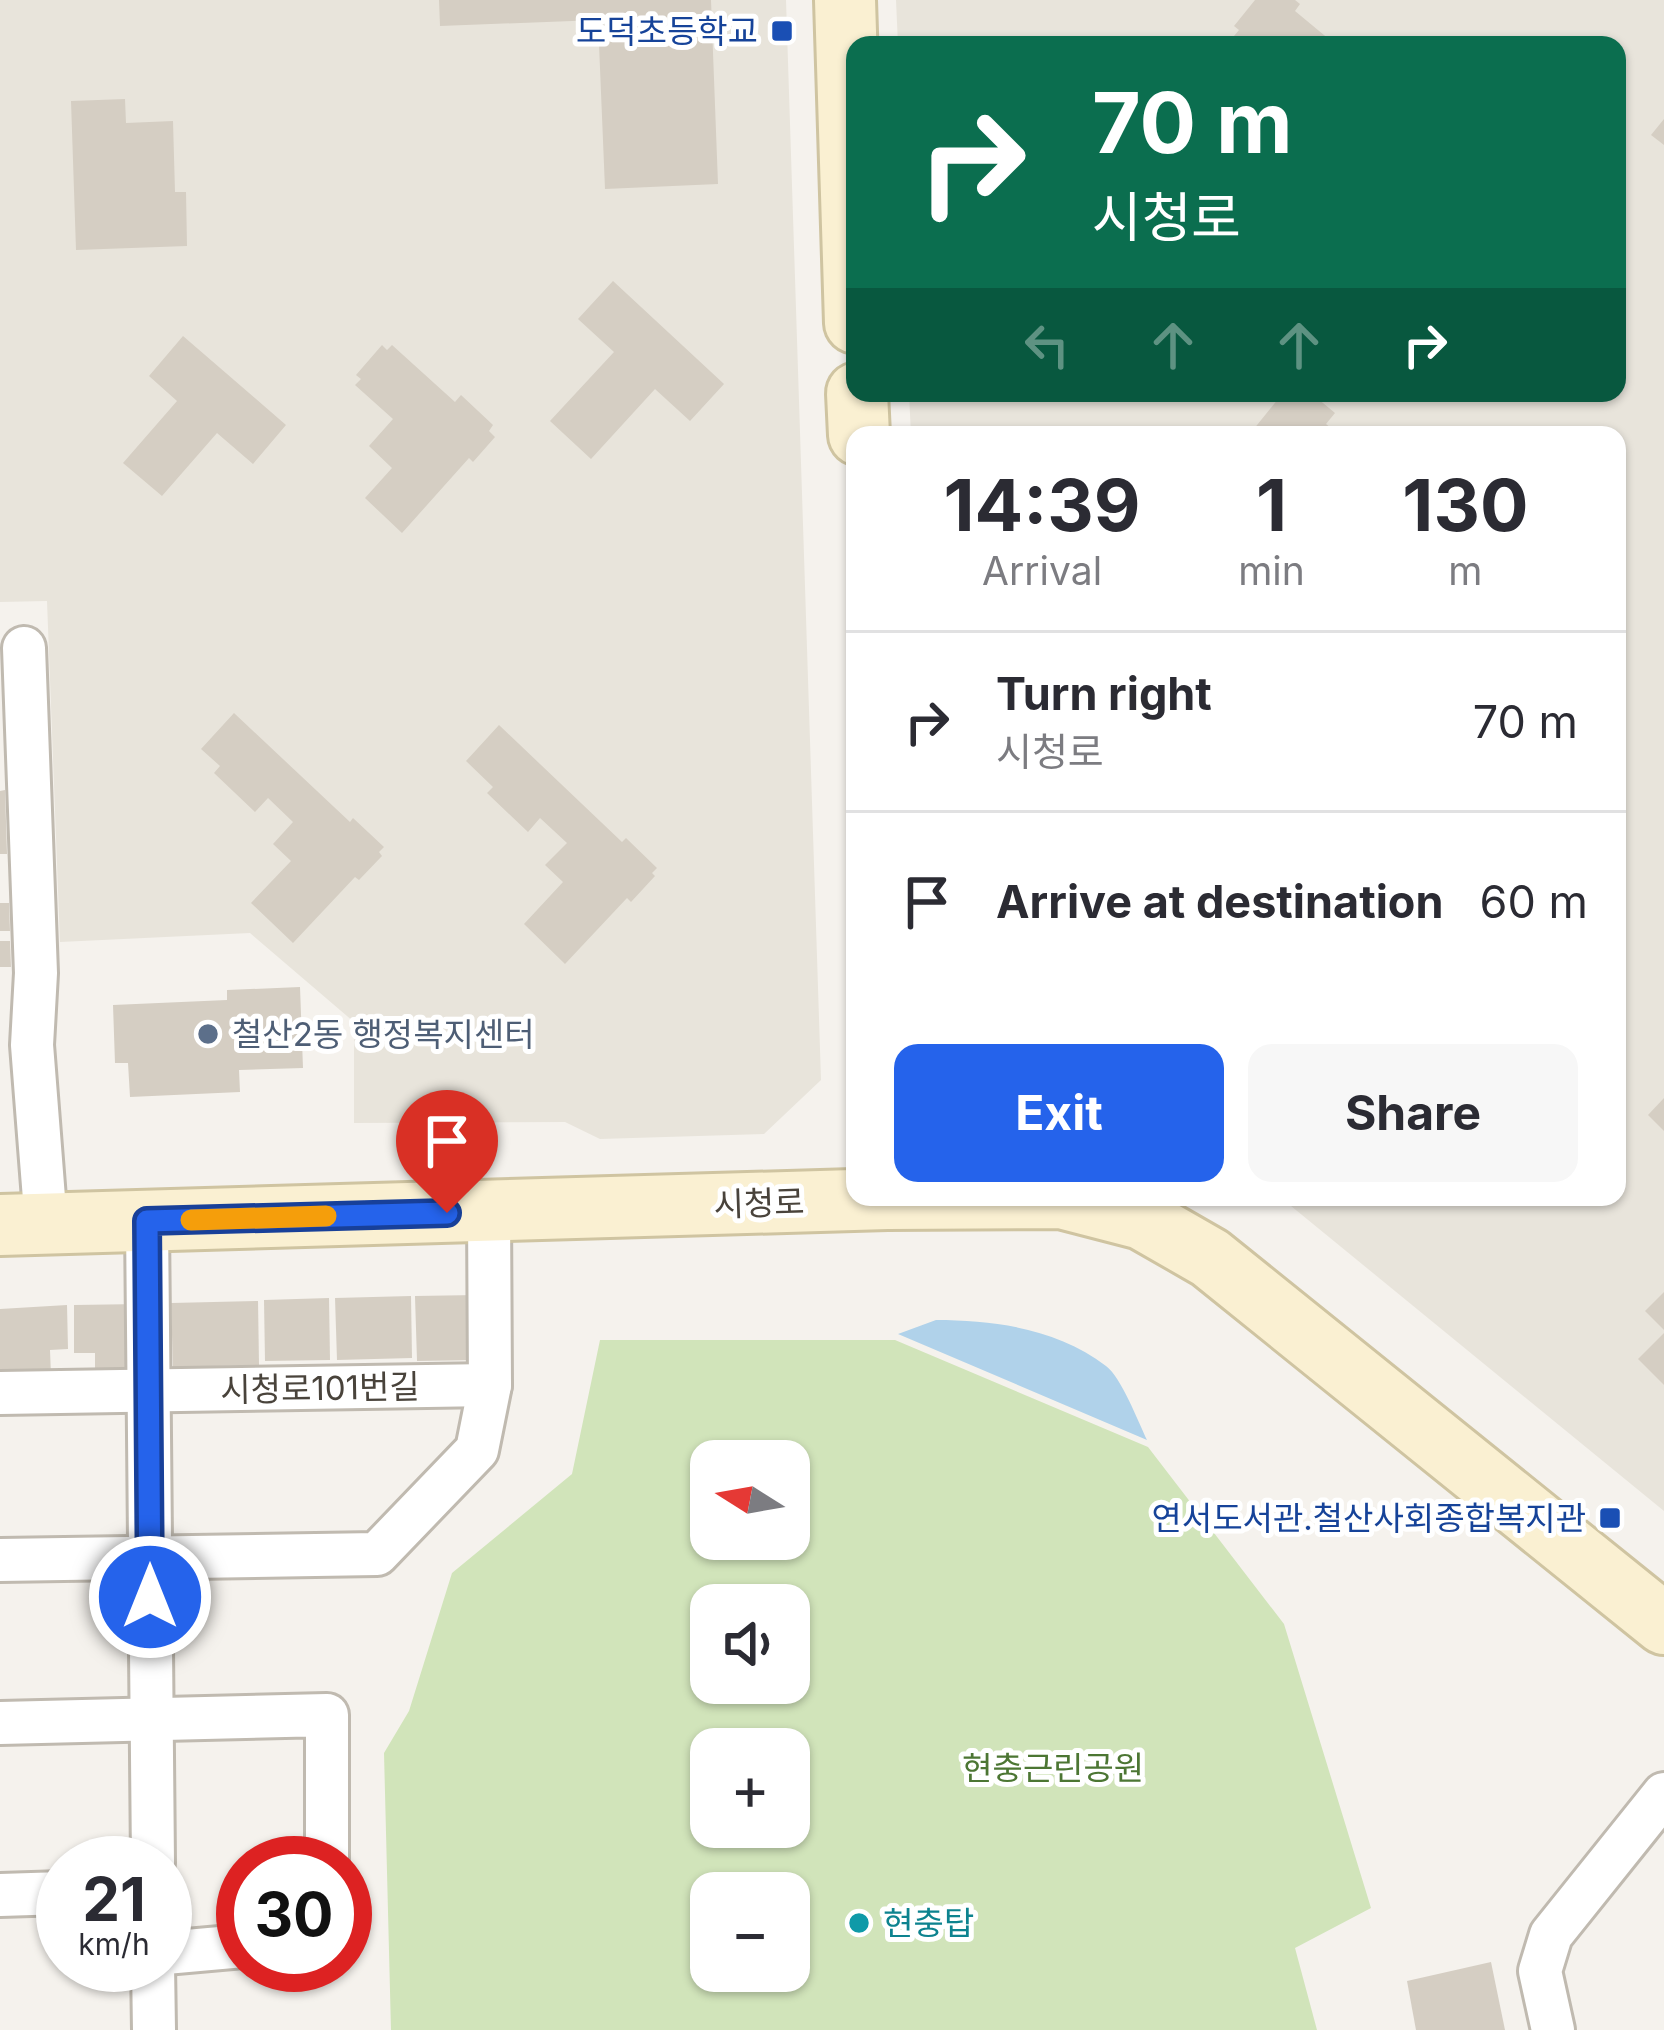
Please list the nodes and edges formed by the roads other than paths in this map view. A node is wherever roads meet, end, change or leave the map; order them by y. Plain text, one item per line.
1 (845, 0) edge
2 (846, 36) edge
3 (24, 648) dead end
4 (14, 769) edge
5 (16, 1046) edge
6 (846, 1199) edge
7 (1092, 1206) edge
8 (489, 1212) junction
9 (147, 1221) junction
10 (23, 1224) edge
11 (490, 1385) junction
12 (149, 1391) junction
13 (0, 1393) edge
14 (150, 1557) junction
15 (0, 1560) edge
16 (1664, 1624) edge
17 (151, 1718) junction
18 (0, 1723) edge
19 (1658, 1814) edge
20 (152, 1836) edge
21 (327, 1836) edge
22 (36, 1894) edge
23 (0, 1895) edge
24 (153, 1992) edge
25 (154, 2030) edge
26 (1553, 2030) edge

1 - 2 main road
3 - 4 street
4 - 5 street
5 - 10 street
6 - 8 main road, 시청로
7 - 16 main road, 시청로
8 - 9 main road, 시청로
8 - 11 street
9 - 10 main road, 시청로
9 - 12 street
11 - 12 street, 시청로101번길
11 - 14 street
12 - 13 street, 시청로101번길
12 - 14 street
14 - 15 street
14 - 17 street
17 - 18 street
17 - 20 street
17 - 21 street
19 - 26 street
22 - 23 street
24 - 25 street

